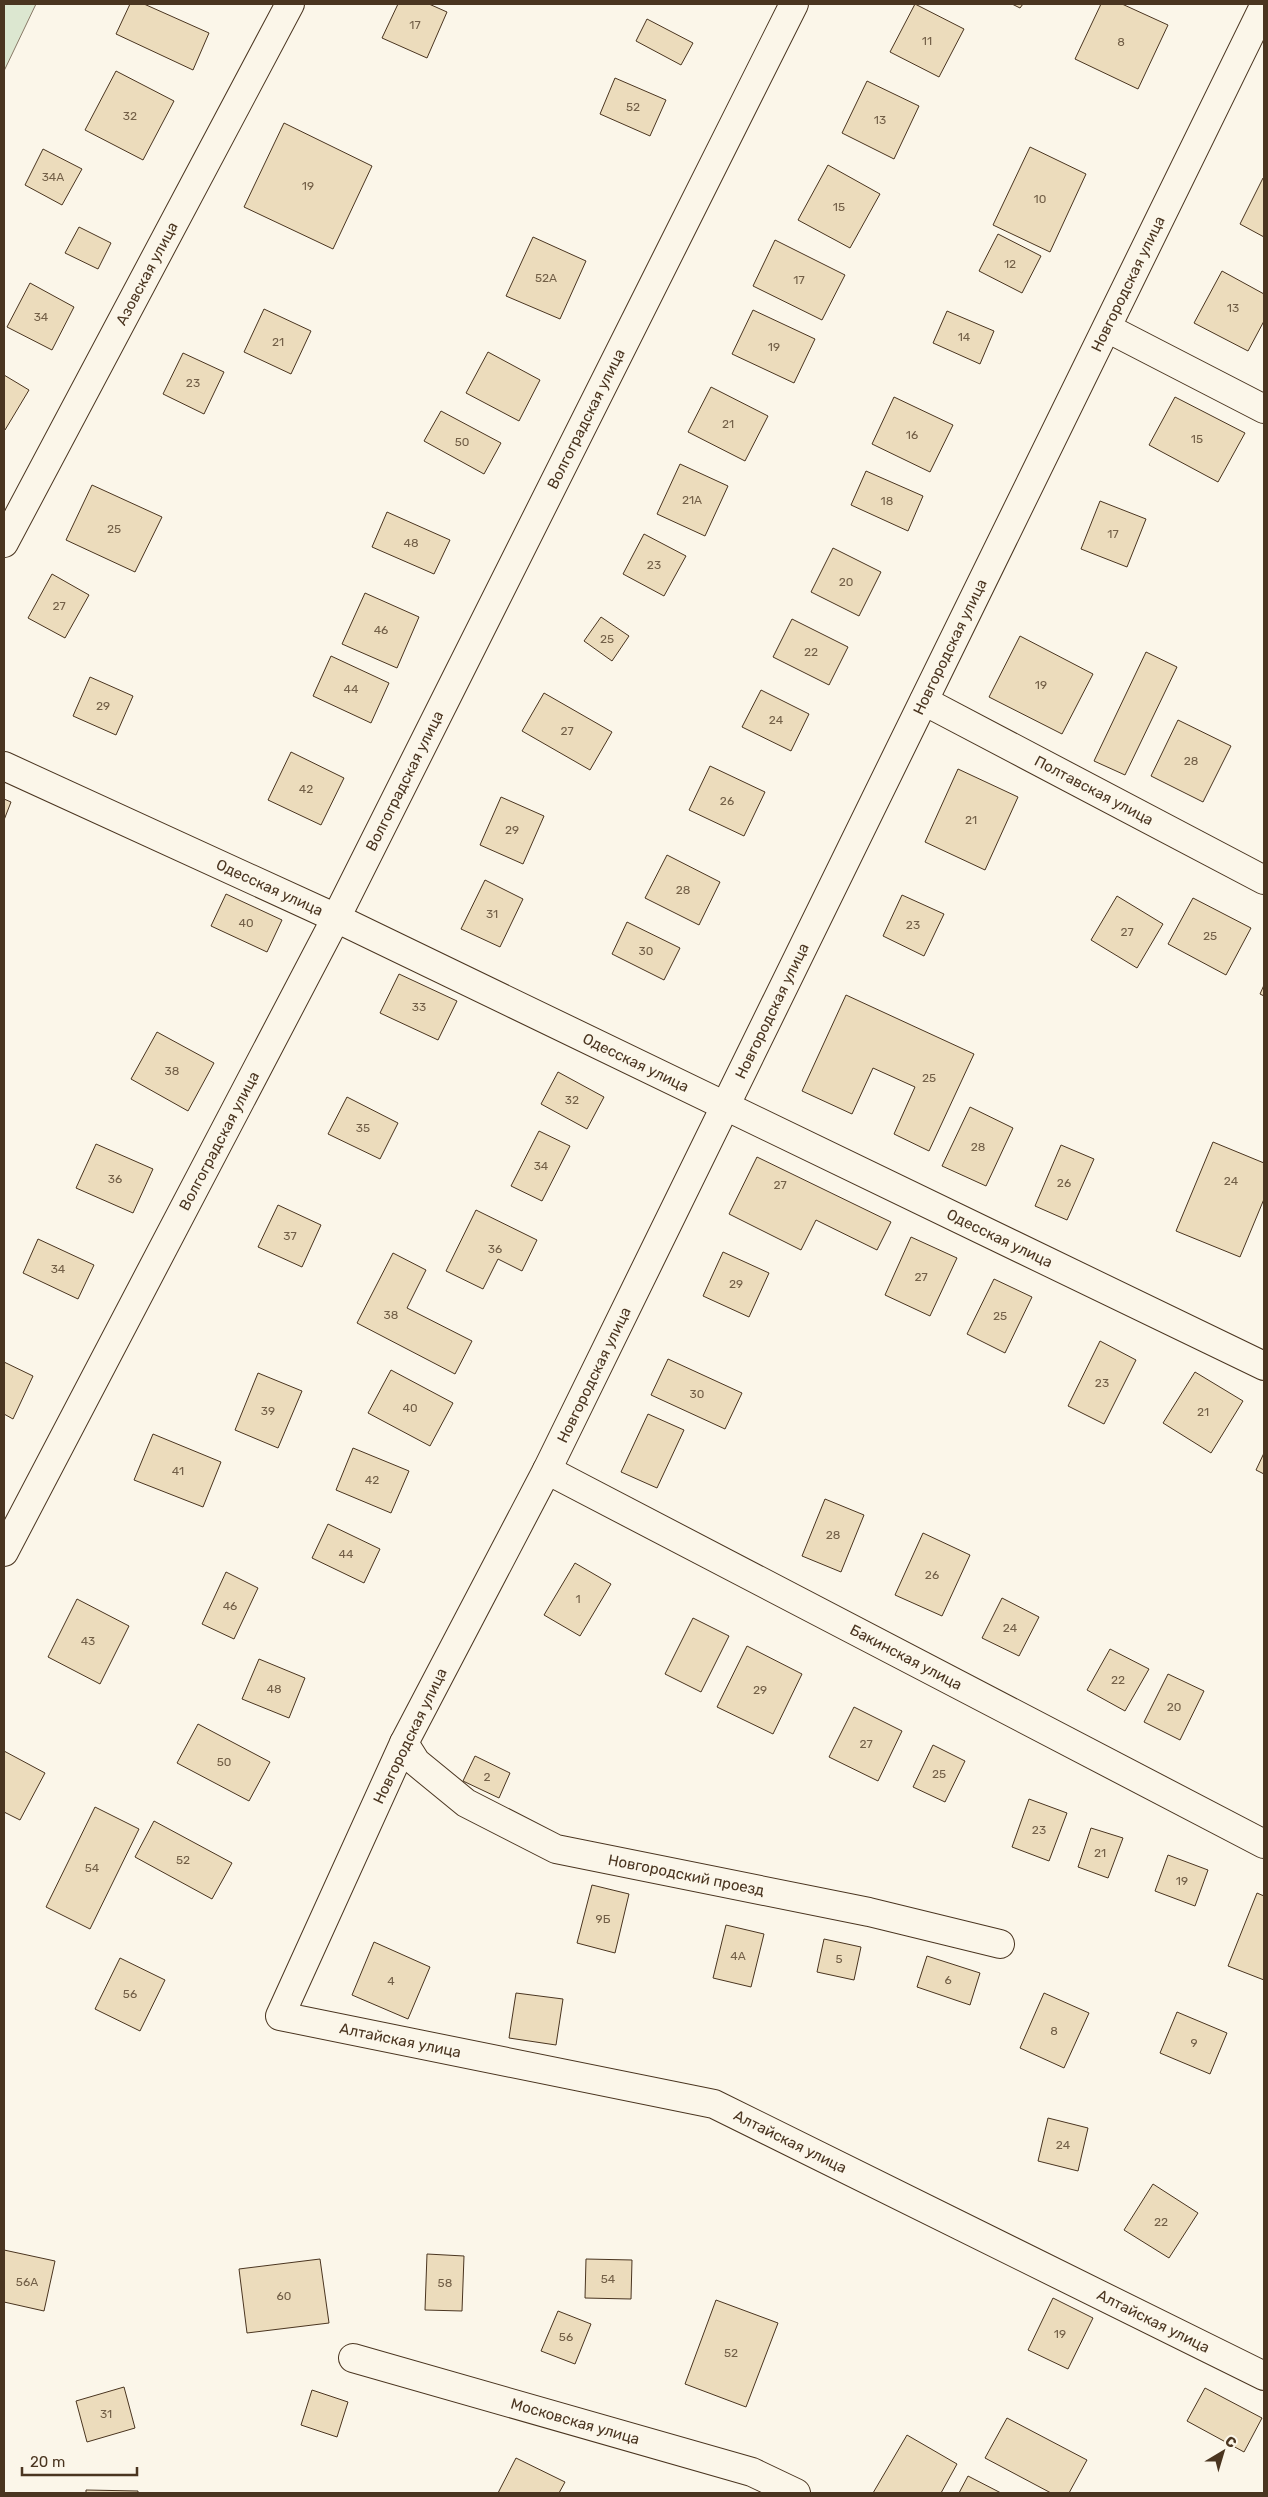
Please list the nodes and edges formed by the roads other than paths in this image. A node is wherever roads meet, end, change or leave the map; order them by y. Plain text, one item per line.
1 (290, 4) edge
2 (794, 4) edge
3 (1264, 6) edge
4 (1107, 328) junction
5 (1264, 409) edge
6 (4, 543) edge
7 (924, 701) junction
8 (4, 766) edge
9 (1264, 880) edge
10 (336, 918) junction
11 (726, 1106) junction
12 (1264, 1366) edge
13 (547, 1470) junction
14 (4, 1552) edge
15 (404, 1743) junction
16 (1264, 1844) edge
17 (1000, 1944) dead end
18 (280, 2016) joint
19 (353, 2358) dead end
20 (1264, 2376) edge
21 (796, 2493) edge

1 - 6 street, Азовская улица
2 - 10 street, Волгоградская улица
3 - 4 street, Новгородская улица
4 - 5 street
4 - 7 street, Новгородская улица
7 - 9 street, Полтавская улица
7 - 11 street, Новгородская улица
8 - 10 street, Одесская улица
10 - 11 street, Одесская улица
10 - 14 street, Волгоградская улица
11 - 12 street, Одесская улица
11 - 13 street, Новгородская улица
13 - 15 street, Новгородская улица
13 - 16 street, Бакинская улица
15 - 17 street, Новгородский проезд
15 - 18 street, Новгородская улица
18 - 20 street, Алтайская улица
19 - 21 street, Московская улица

